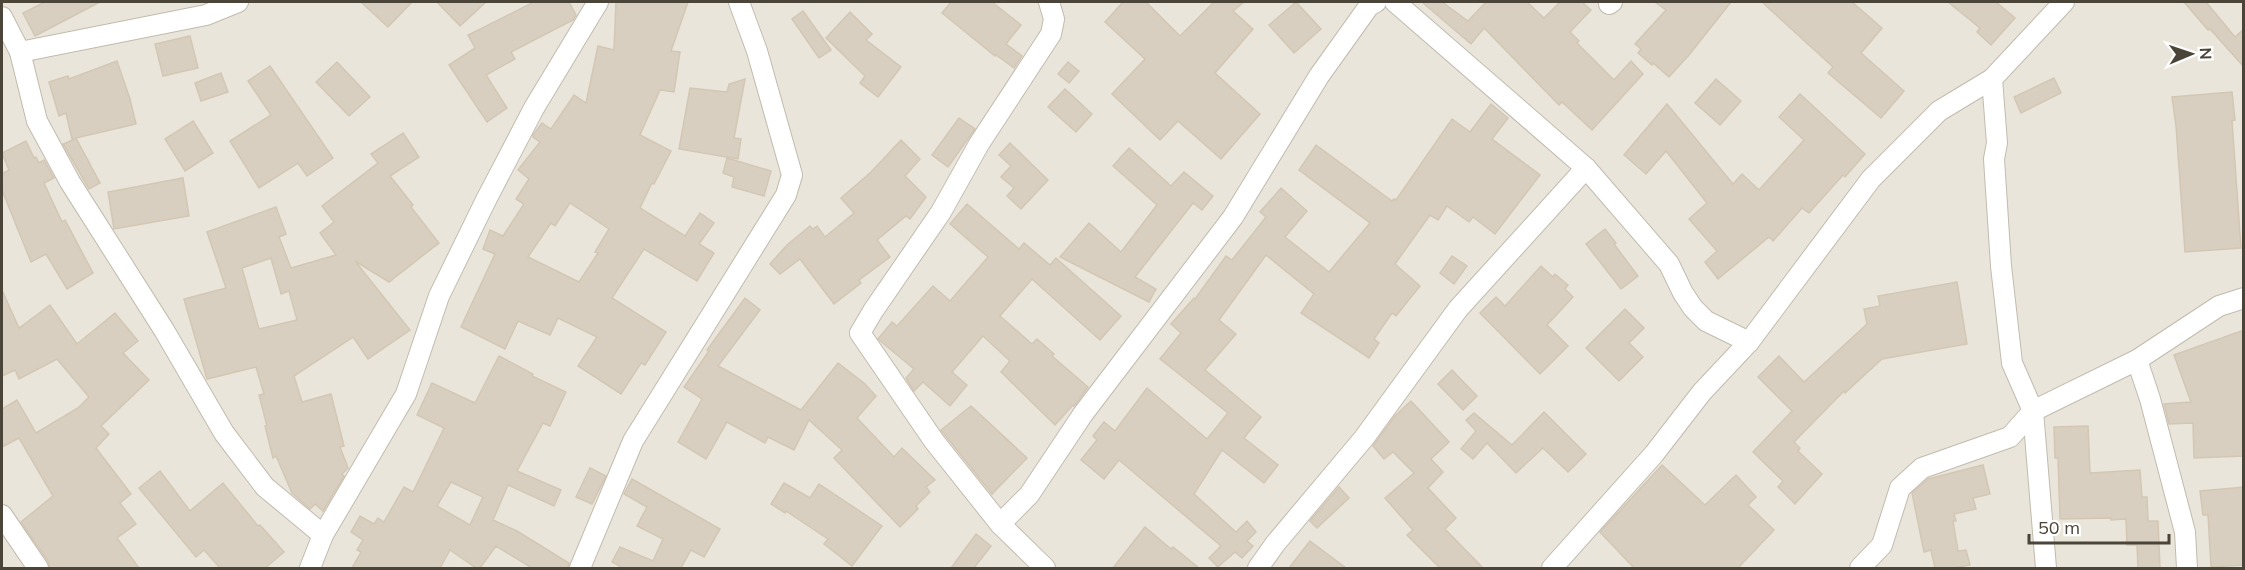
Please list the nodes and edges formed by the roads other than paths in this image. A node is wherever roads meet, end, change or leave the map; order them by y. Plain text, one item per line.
1 (238, 2) edge
2 (598, 2) edge
3 (739, 2) edge
4 (1049, 2) edge
5 (1376, 2) edge
6 (1395, 2) edge
7 (2064, 2) edge
8 (2, 17) edge
9 (20, 52) junction
10 (1992, 79) junction
11 (1586, 168) junction
12 (2244, 298) edge
13 (1749, 342) junction
14 (2137, 360) junction
15 (2033, 411) junction
16 (2, 516) edge
17 (1000, 524) junction
18 (323, 535) junction
19 (38, 568) edge
20 (310, 568) edge
21 (580, 568) edge
22 (1045, 568) edge
23 (1258, 568) edge
24 (1552, 568) edge
25 (1860, 568) edge
26 (2046, 568) edge
27 (2187, 568) edge

1 - 9 street
2 - 18 street
3 - 21 street
4 - 17 street
5 - 17 street
6 - 11 street
7 - 10 street
8 - 9 street
9 - 18 street
10 - 13 street
10 - 15 street
11 - 13 street
11 - 23 street
12 - 14 street
13 - 24 street
14 - 15 street
14 - 27 street
15 - 25 street
15 - 26 street
16 - 19 street
17 - 22 street
18 - 20 street

